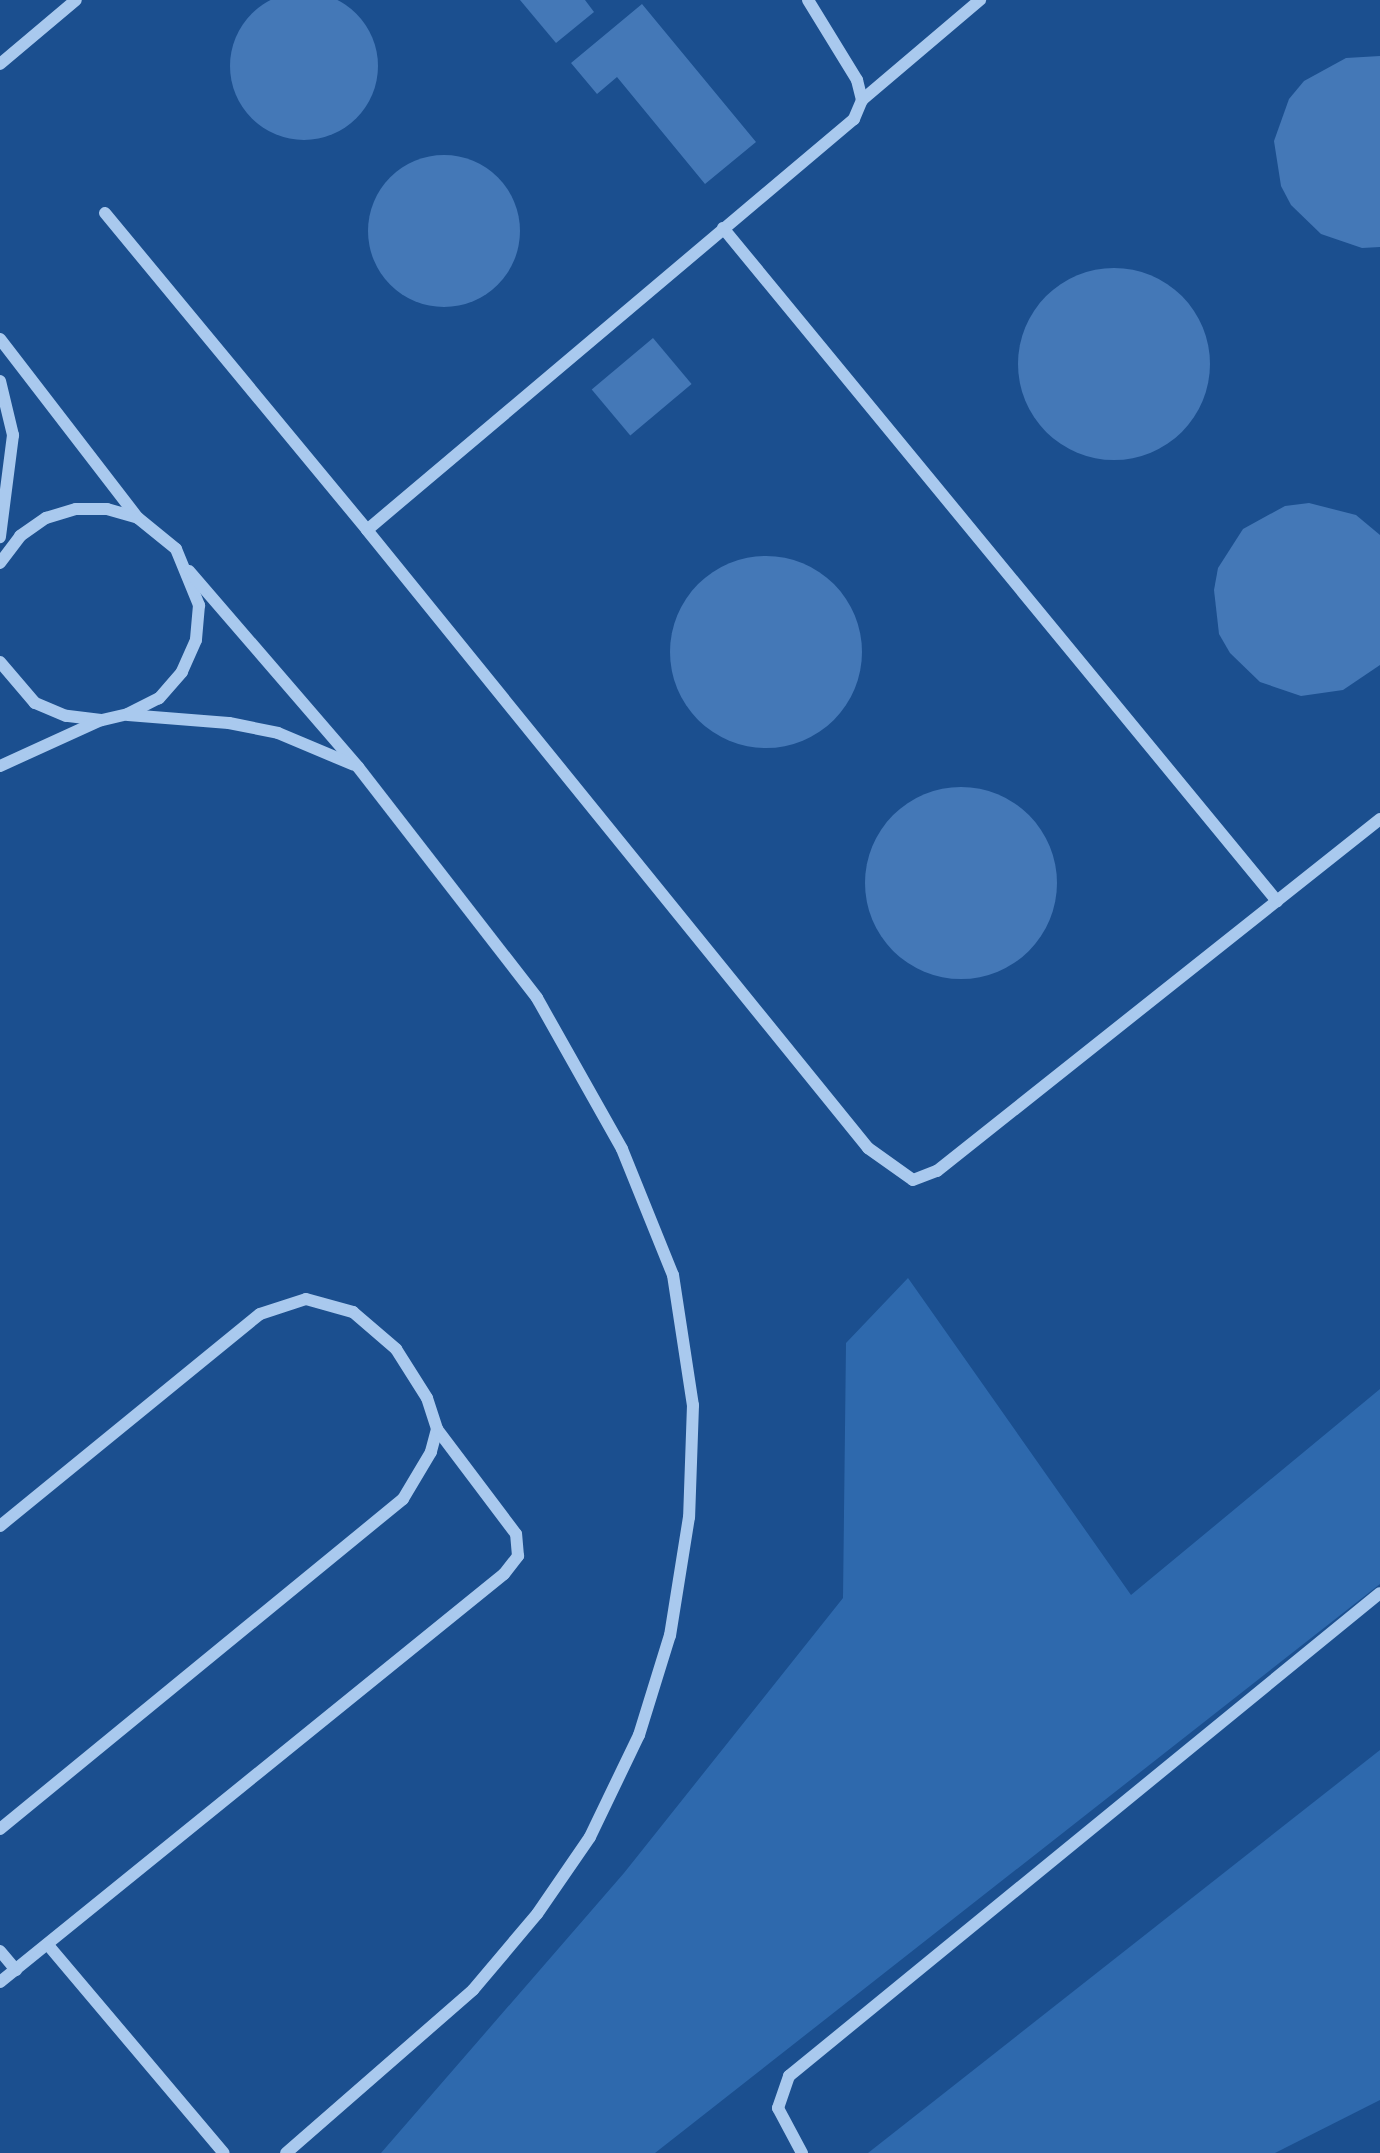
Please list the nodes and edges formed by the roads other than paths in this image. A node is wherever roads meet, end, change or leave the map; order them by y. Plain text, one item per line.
1 (76, 0) edge
2 (808, 0) edge
3 (980, 0) edge
4 (0, 64) edge
5 (862, 100) junction
6 (105, 213) dead end
7 (723, 228) junction
8 (0, 339) edge
9 (0, 381) edge
10 (138, 518) junction
11 (367, 530) junction
12 (0, 537) edge
13 (0, 563) edge
14 (189, 570) junction
15 (0, 662) edge
16 (128, 715) junction
17 (101, 720) junction
18 (0, 766) edge
19 (358, 766) junction
20 (1380, 819) edge
21 (1277, 901) junction
22 (437, 1429) junction
23 (0, 1526) edge
24 (1380, 1593) edge
25 (0, 1829) edge
26 (48, 1944) junction
27 (0, 1951) edge
28 (16, 1969) junction
29 (0, 1982) edge
30 (224, 2153) edge
31 (286, 2153) edge
32 (802, 2153) edge

1 - 4 lane
2 - 5 lane
3 - 5 lane
5 - 7 lane
6 - 11 lane
7 - 11 lane
7 - 21 lane
8 - 10 lane
9 - 12 lane
10 - 13 lane
10 - 14 lane
11 - 21 lane
14 - 16 lane
14 - 19 lane
15 - 17 lane
16 - 17 lane
16 - 19 lane
17 - 18 lane
19 - 31 lane
20 - 21 lane
22 - 23 lane
22 - 25 lane
22 - 26 lane
24 - 32 lane
26 - 28 lane
26 - 30 lane
27 - 28 lane
28 - 29 lane

